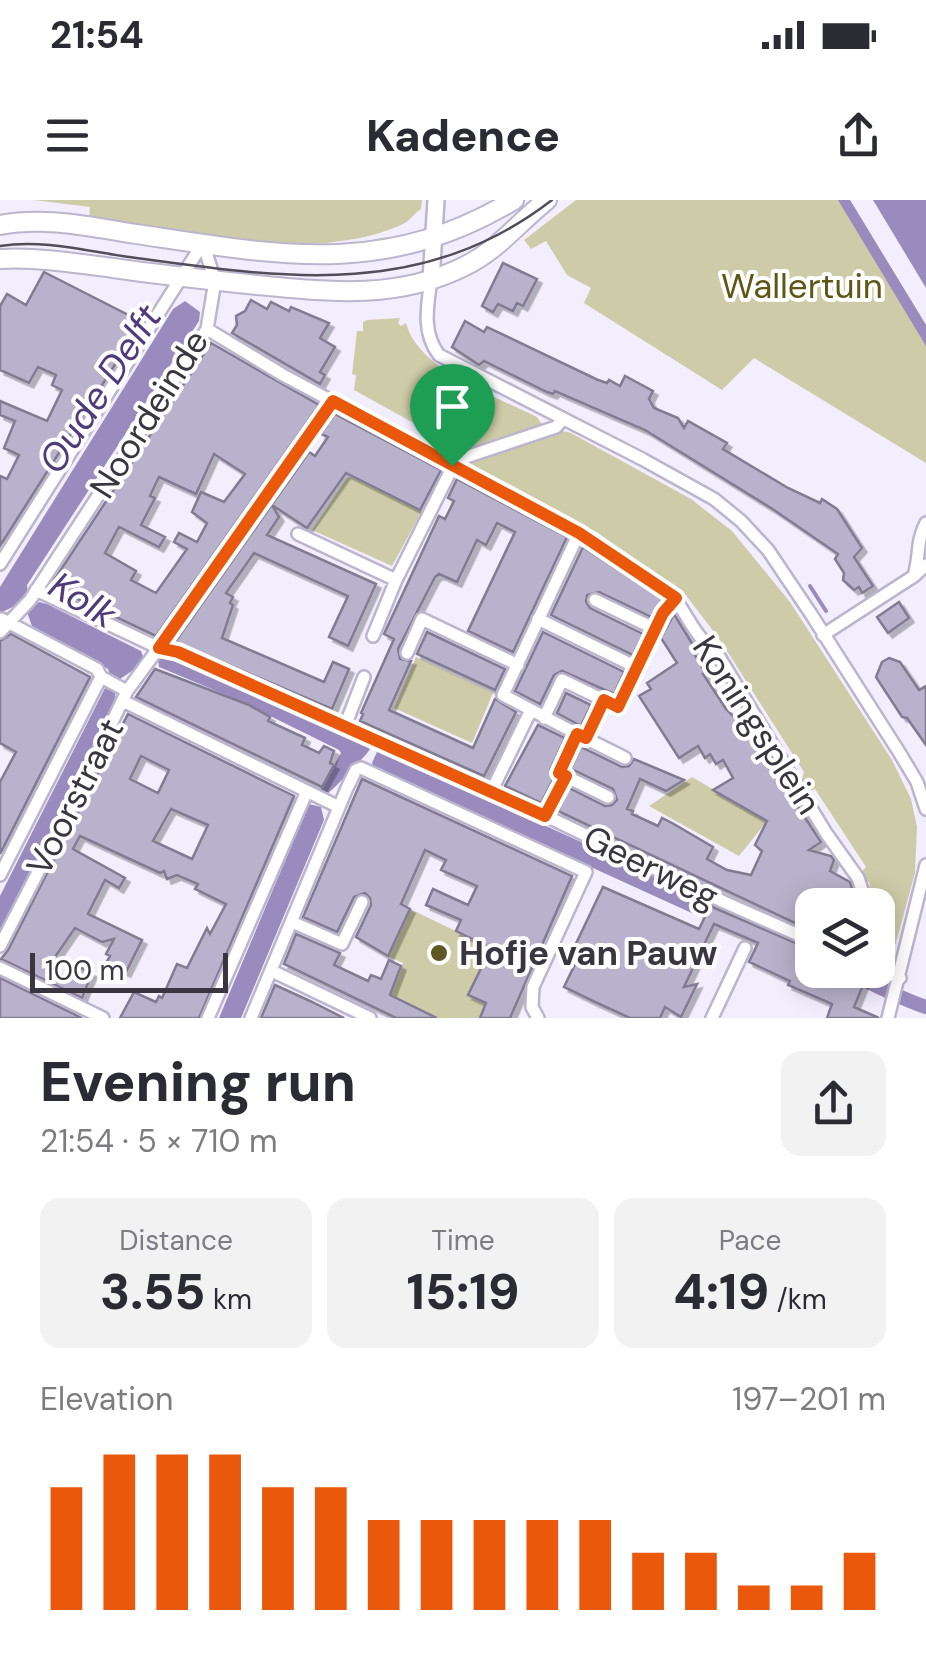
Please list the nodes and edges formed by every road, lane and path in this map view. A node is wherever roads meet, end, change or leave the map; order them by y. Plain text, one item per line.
1 (436, 200) edge
2 (514, 200) edge
3 (547, 200) edge
4 (0, 225) edge
5 (434, 238) junction
6 (204, 244) junction
7 (0, 260) edge
8 (181, 278) junction
9 (431, 280) junction
10 (214, 281) junction
11 (206, 329) junction
12 (333, 401) junction
13 (563, 419) junction
14 (452, 466) junction
15 (926, 524) edge
16 (579, 533) junction
17 (298, 534) dead end
18 (0, 564) edge
19 (926, 564) edge
20 (914, 576) junction
21 (396, 580) junction
22 (676, 598) junction
23 (30, 600) junction
24 (595, 600) dead end
25 (538, 619) junction
26 (2, 624) edge
27 (655, 629) junction
28 (824, 635) junction
29 (374, 636) dead end
30 (407, 653) dead end
31 (152, 658) junction
32 (518, 665) junction
33 (638, 668) junction
34 (364, 678) dead end
35 (115, 687) junction
36 (604, 700) junction
37 (530, 712) junction
38 (544, 718) junction
39 (345, 726) junction
40 (581, 736) junction
41 (625, 758) dead end
42 (566, 776) junction
43 (492, 790) junction
44 (311, 793) junction
45 (608, 797) dead end
46 (334, 805) junction
47 (926, 808) edge
48 (545, 816) junction
49 (926, 866) edge
50 (0, 874) edge
51 (861, 888) edge
52 (362, 902) dead end
53 (292, 922) junction
54 (795, 933) edge
55 (0, 946) edge
56 (745, 948) dead end
57 (0, 968) edge
58 (272, 972) junction
59 (895, 976) edge
60 (900, 978) junction
61 (102, 1018) edge
62 (208, 1018) edge
63 (251, 1018) edge
64 (370, 1018) edge
65 (538, 1018) edge
66 (712, 1018) edge
67 (888, 1018) edge

1 - 5 street
2 - 5 main road
3 - 9 main road
4 - 6 main road
5 - 6 main road
5 - 9 street
6 - 8 street, Noordeinde
6 - 10 street, Noordeinde
7 - 8 main road
8 - 10 main road
8 - 18 street, Noordeinde
9 - 10 main road
9 - 13 street
10 - 11 street, Noordeinde
11 - 12 street, Koningsplein
11 - 23 street, Noordeinde
12 - 14 street, Koningsplein
12 - 31 street
13 - 14 street
13 - 28 street
14 - 16 street, Koningsplein
14 - 21 street
15 - 20 street
16 - 22 street, Koningsplein
16 - 25 street
17 - 21 street
19 - 20 street
20 - 28 street
21 - 29 street
22 - 27 street
22 - 51 street, Koningsplein
23 - 26 street, Noordeinde
23 - 31 street
24 - 27 street
25 - 32 street
25 - 33 street
26 - 35 street
27 - 33 street
28 - 47 street
30 - 32 street
31 - 35 street
31 - 39 street, Geerweg
32 - 37 street
33 - 36 street
34 - 39 street
35 - 44 street
35 - 50 street, Voorstraat
35 - 55 street, Voorstraat
36 - 38 street
36 - 40 street
37 - 38 street
37 - 43 street
38 - 40 street
39 - 43 street, Geerweg
40 - 41 street
40 - 42 street
42 - 45 street
42 - 48 street
43 - 48 street, Geerweg
44 - 46 street
44 - 62 street
46 - 53 street
46 - 65 street
48 - 54 street, Geerweg
49 - 60 street
52 - 53 street
53 - 58 street
56 - 66 street
57 - 61 street
58 - 63 street
58 - 64 street
59 - 60 street
60 - 67 street

